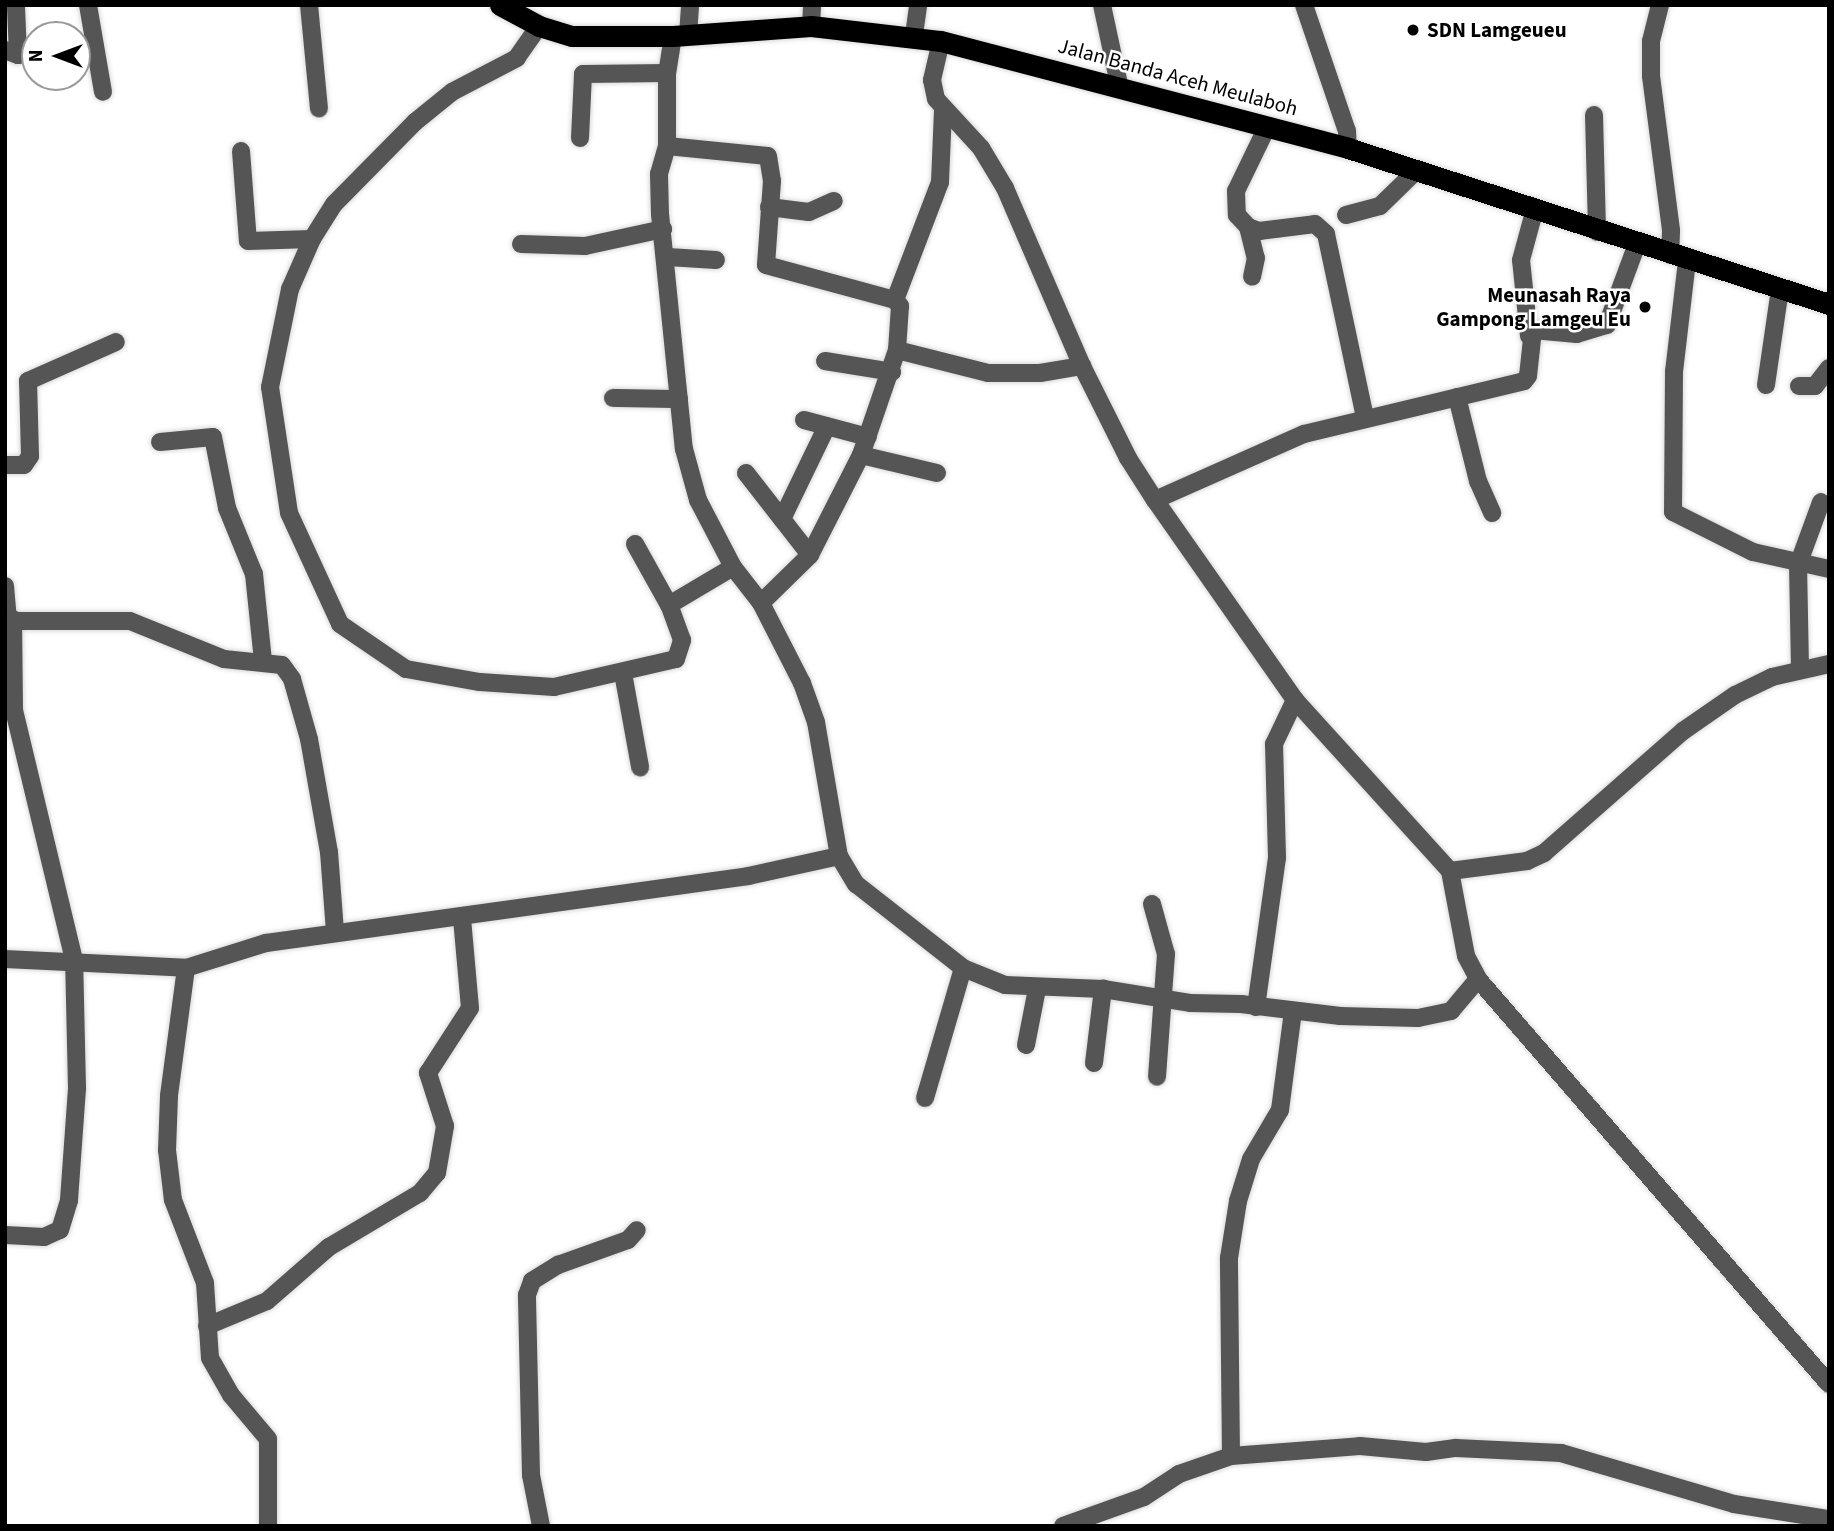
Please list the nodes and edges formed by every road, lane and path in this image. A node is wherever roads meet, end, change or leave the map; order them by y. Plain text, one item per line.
1 (309, 5) edge
2 (500, 5) edge
3 (690, 5) edge
4 (918, 5) edge
5 (1102, 5) edge
6 (1304, 5) edge
7 (1660, 5) edge
8 (16, 8) dead end
9 (811, 15) edge
10 (529, 16) edge
11 (914, 35) junction
12 (681, 36) junction
13 (941, 41) junction
14 (20, 52) edge
15 (91, 55) edge
16 (667, 73) junction
17 (1119, 84) junction
18 (103, 92) dead end
19 (319, 109) dead end
20 (943, 109) junction
21 (1594, 115) dead end
22 (1266, 127) junction
23 (580, 138) dead end
24 (667, 146) junction
25 (1348, 148) junction
26 (241, 151) dead end
27 (1416, 171) junction
28 (834, 201) dead end
29 (769, 207) junction
30 (1534, 212) junction
31 (1346, 215) dead end
32 (1248, 227) junction
33 (663, 229) junction
34 (1597, 232) junction
35 (312, 239) junction
36 (521, 244) dead end
37 (1637, 244) junction
38 (668, 257) junction
39 (1678, 258) junction
40 (716, 260) dead end
41 (1252, 277) dead end
42 (1780, 289) junction
43 (895, 300) junction
44 (1829, 304) edge
45 (1529, 336) junction
46 (116, 342) dead end
47 (897, 350) junction
48 (825, 361) dead end
49 (1082, 366) junction
50 (1829, 368) edge
51 (892, 372) junction
52 (1766, 385) dead end
53 (1799, 386) dead end
54 (1457, 397) junction
55 (613, 398) dead end
56 (679, 399) junction
57 (1365, 416) junction
58 (804, 420) dead end
59 (827, 426) junction
60 (868, 437) junction
61 (160, 442) dead end
62 (861, 455) junction
63 (5, 465) edge
64 (746, 473) dead end
65 (937, 473) dead end
66 (1155, 500) junction
67 (1821, 502) dead end
68 (1492, 513) dead end
69 (782, 519) junction
70 (635, 544) dead end
71 (810, 555) junction
72 (1798, 565) junction
73 (733, 566) junction
74 (1829, 569) edge
75 (5, 586) edge
76 (761, 603) junction
77 (669, 605) junction
78 (9, 620) edge
79 (262, 661) junction
80 (1829, 664) edge
81 (1800, 668) junction
82 (623, 673) junction
83 (1295, 700) junction
84 (640, 766) dead end
85 (839, 856) junction
86 (1450, 871) junction
87 (1152, 904) dead end
88 (462, 919) junction
89 (335, 931) junction
90 (5, 959) edge
91 (74, 960) junction
92 (186, 968) junction
93 (963, 968) junction
94 (1478, 979) junction
95 (1037, 989) junction
96 (1103, 989) junction
97 (1162, 1000) junction
98 (1255, 1007) junction
99 (1293, 1011) junction
100 (1026, 1045) dead end
101 (1094, 1063) dead end
102 (1157, 1077) dead end
103 (925, 1098) dead end
104 (637, 1230) dead end
105 (5, 1235) edge
106 (207, 1326) junction
107 (1829, 1384) edge
108 (1231, 1456) junction
109 (1829, 1519) edge
110 (268, 1526) edge
111 (541, 1526) edge
112 (1063, 1526) edge

1 - 19 street
2 - 10 highway, Jalan Banda Aceh Meulaboh
3 - 12 street
4 - 11 street
5 - 17 street
6 - 25 street
7 - 39 street
8 - 14 street
9 - 11 highway, Jalan Banda Aceh Meulaboh
9 - 12 highway, Jalan Banda Aceh Meulaboh
10 - 12 highway, Jalan Banda Aceh Meulaboh
10 - 35 street
11 - 13 highway, Jalan Banda Aceh Meulaboh
12 - 16 street
13 - 17 highway, Jalan Banda Aceh Meulaboh
13 - 20 street
15 - 18 street
16 - 23 street
16 - 24 street
17 - 22 highway, Jalan Banda Aceh Meulaboh
20 - 43 street
20 - 49 street
21 - 34 street
22 - 25 highway, Jalan Banda Aceh Meulaboh
22 - 32 street
24 - 29 street
24 - 33 street
25 - 27 highway, Jalan Banda Aceh Meulaboh
26 - 35 street
27 - 30 highway, Jalan Banda Aceh Meulaboh
27 - 31 street
28 - 29 street
29 - 43 street
30 - 34 highway, Jalan Banda Aceh Meulaboh
30 - 45 street
32 - 41 street
32 - 57 street
33 - 36 street
33 - 38 street
34 - 37 highway, Jalan Banda Aceh Meulaboh
35 - 82 street
37 - 39 highway, Jalan Banda Aceh Meulaboh
37 - 45 street
38 - 40 street
38 - 56 street
39 - 42 highway, Jalan Banda Aceh Meulaboh
39 - 72 street
42 - 44 highway, Jalan Banda Aceh Meulaboh
42 - 52 street
43 - 47 street
45 - 54 street
46 - 63 street
47 - 49 street
47 - 51 street
48 - 51 street
49 - 66 street
50 - 53 street
51 - 60 street
54 - 57 street
54 - 68 street
55 - 56 street
56 - 73 street
57 - 66 street
58 - 59 street
59 - 60 street
59 - 69 street
60 - 62 street
61 - 79 street
62 - 65 street
62 - 71 street
64 - 69 street
66 - 83 street
67 - 72 street
69 - 71 street
70 - 77 street
71 - 76 street
72 - 74 street
72 - 81 street
73 - 76 street
73 - 77 street
75 - 78 street
76 - 85 street
77 - 82 street
78 - 79 street
78 - 91 street
79 - 89 street
80 - 81 street
81 - 86 street
82 - 84 street
83 - 86 street
83 - 98 street
85 - 88 street
85 - 93 street
86 - 94 street
87 - 97 street
88 - 89 street
88 - 106 street
89 - 92 street
90 - 91 street
91 - 92 street
91 - 105 street
92 - 106 street
93 - 95 street
93 - 103 street
94 - 99 street
94 - 107 street
95 - 96 street
95 - 100 street
96 - 97 street
96 - 101 street
97 - 98 street
97 - 102 street
98 - 99 street
99 - 108 street
104 - 111 street
106 - 110 street
108 - 109 street
108 - 112 street

